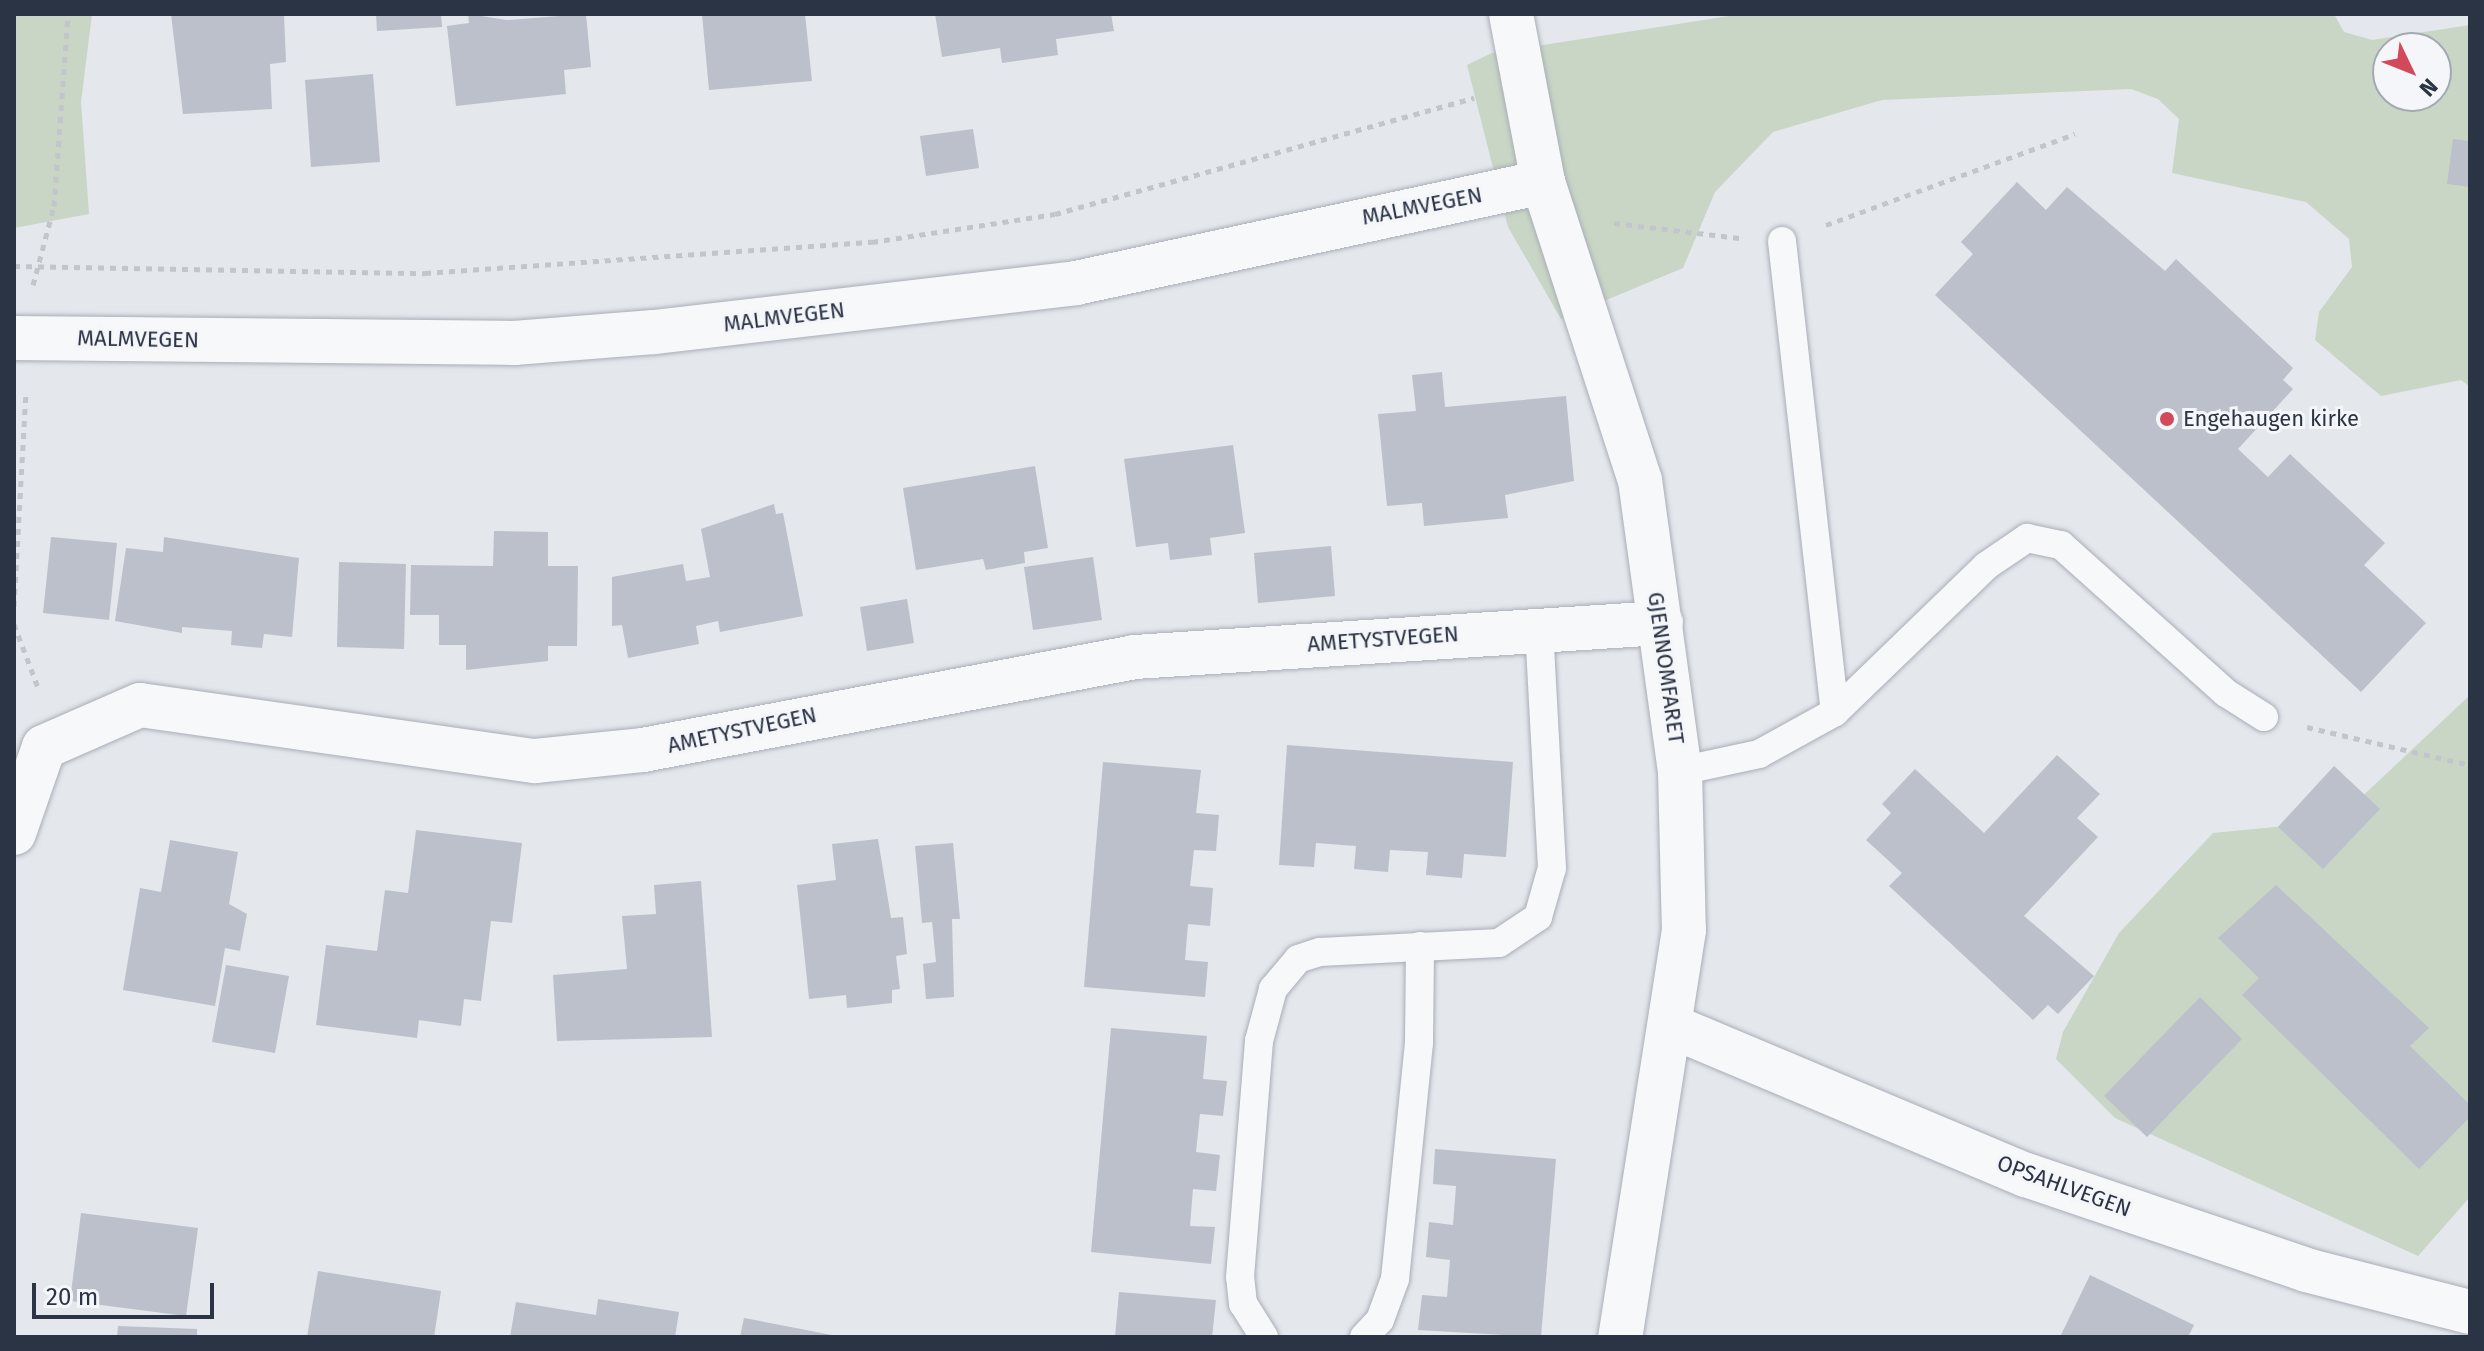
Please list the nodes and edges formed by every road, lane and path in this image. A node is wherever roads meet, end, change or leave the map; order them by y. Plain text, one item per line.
1 (68, 14) edge
2 (1511, 14) edge
3 (1524, 84) junction
4 (2075, 134) dead end
5 (1548, 198) junction
6 (1782, 241) junction
7 (14, 266) edge
8 (35, 267) junction
9 (22, 338) edge
10 (14, 606) edge
11 (1661, 623) junction
12 (14, 624) edge
13 (1539, 629) junction
14 (1835, 712) junction
15 (2264, 717) joint
16 (65, 736) junction
17 (2470, 765) edge
18 (1680, 771) junction
19 (14, 833) edge
20 (1420, 946) junction
21 (1671, 1026) junction
22 (2470, 1312) edge
23 (1264, 1337) edge
24 (1364, 1337) edge
25 (1620, 1337) edge

1 - 8 path
2 - 3 street, GJENNOMFARET
3 - 5 street, GJENNOMFARET
3 - 8 path
4 - 6 path
5 - 6 path
5 - 9 street, MALMVEGEN
5 - 11 street, GJENNOMFARET
6 - 14 lane
7 - 8 path
8 - 9 path
9 - 10 path
11 - 13 street, AMETYSTVEGEN
11 - 18 street, GJENNOMFARET
12 - 16 path
13 - 16 street, AMETYSTVEGEN
13 - 20 lane
14 - 15 lane
14 - 18 lane
15 - 17 path
16 - 19 street, AMETYSTVEGEN
18 - 21 street, GJENNOMFARET
20 - 23 lane
20 - 24 lane
21 - 22 street, OPSAHLVEGEN
21 - 25 street, GJENNOMFARET

